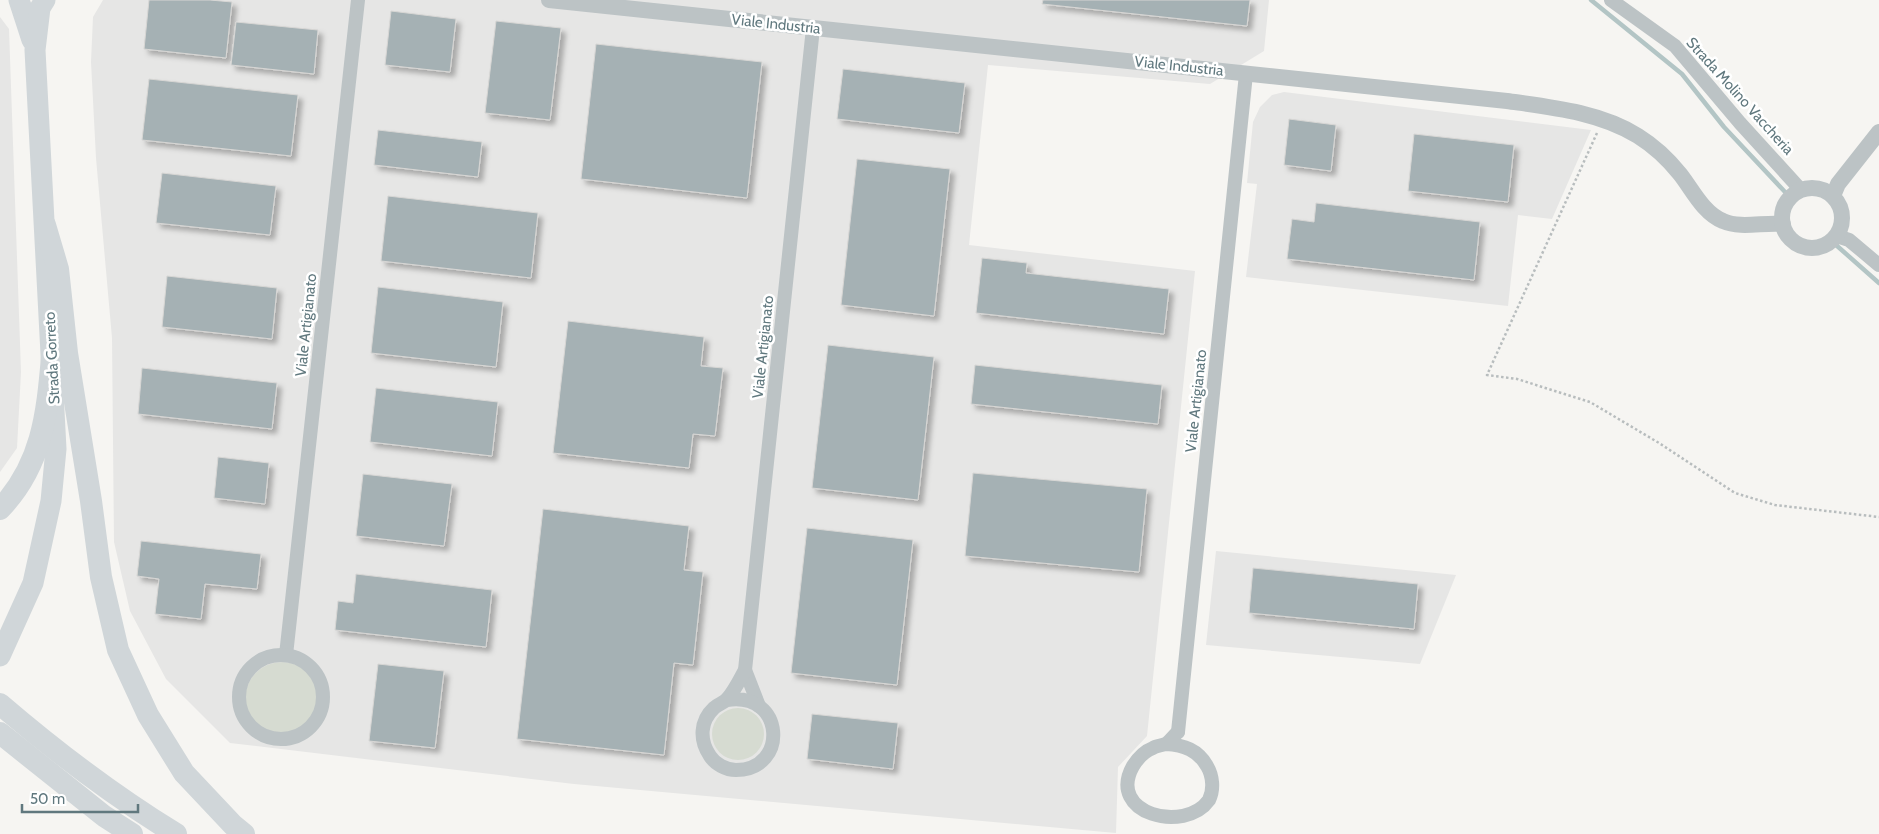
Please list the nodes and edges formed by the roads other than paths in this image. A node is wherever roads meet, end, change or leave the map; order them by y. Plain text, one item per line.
1 (20, 0) edge
2 (45, 0) edge
3 (358, 0) edge
4 (549, 0) edge
5 (1611, 0) edge
6 (813, 28) junction
7 (35, 50) junction
8 (1246, 74) junction
9 (1879, 132) edge
10 (1796, 188) junction
11 (1832, 190) junction
12 (1777, 221) junction
13 (45, 225) junction
14 (1842, 235) junction
15 (1879, 265) edge
16 (52, 357) junction
17 (0, 510) edge
18 (286, 654) junction
19 (0, 656) edge
20 (745, 670) junction
21 (727, 700) junction
22 (0, 704) edge
23 (759, 706) junction
24 (1178, 732) junction
25 (0, 733) edge
26 (1166, 744) junction
27 (1189, 748) junction
28 (132, 834) edge
29 (176, 834) edge
30 (244, 834) edge

1 - 7 main road, Strada Gorreto
2 - 7 main road, Strada Gorreto
3 - 18 street, Viale Artigianato
4 - 6 street, Viale Industria
5 - 10 street, Strada Molino Vaccheria
6 - 8 street, Viale Industria
6 - 20 street, Viale Artigianato
7 - 13 main road, Strada Gorreto
8 - 12 street, Viale Industria
8 - 24 street, Viale Artigianato
9 - 11 street
10 - 11 street
10 - 12 street
11 - 14 street
12 - 14 street
13 - 16 main road, Strada Gorreto
13 - 30 highway
14 - 15 street
16 - 17 highway
16 - 19 main road, Strada Gorreto
18 - 18 street
20 - 21 street
20 - 23 street
21 - 23 street
21 - 23 street
22 - 29 highway
24 - 26 street
24 - 27 street
25 - 28 highway
26 - 27 street
26 - 27 street

